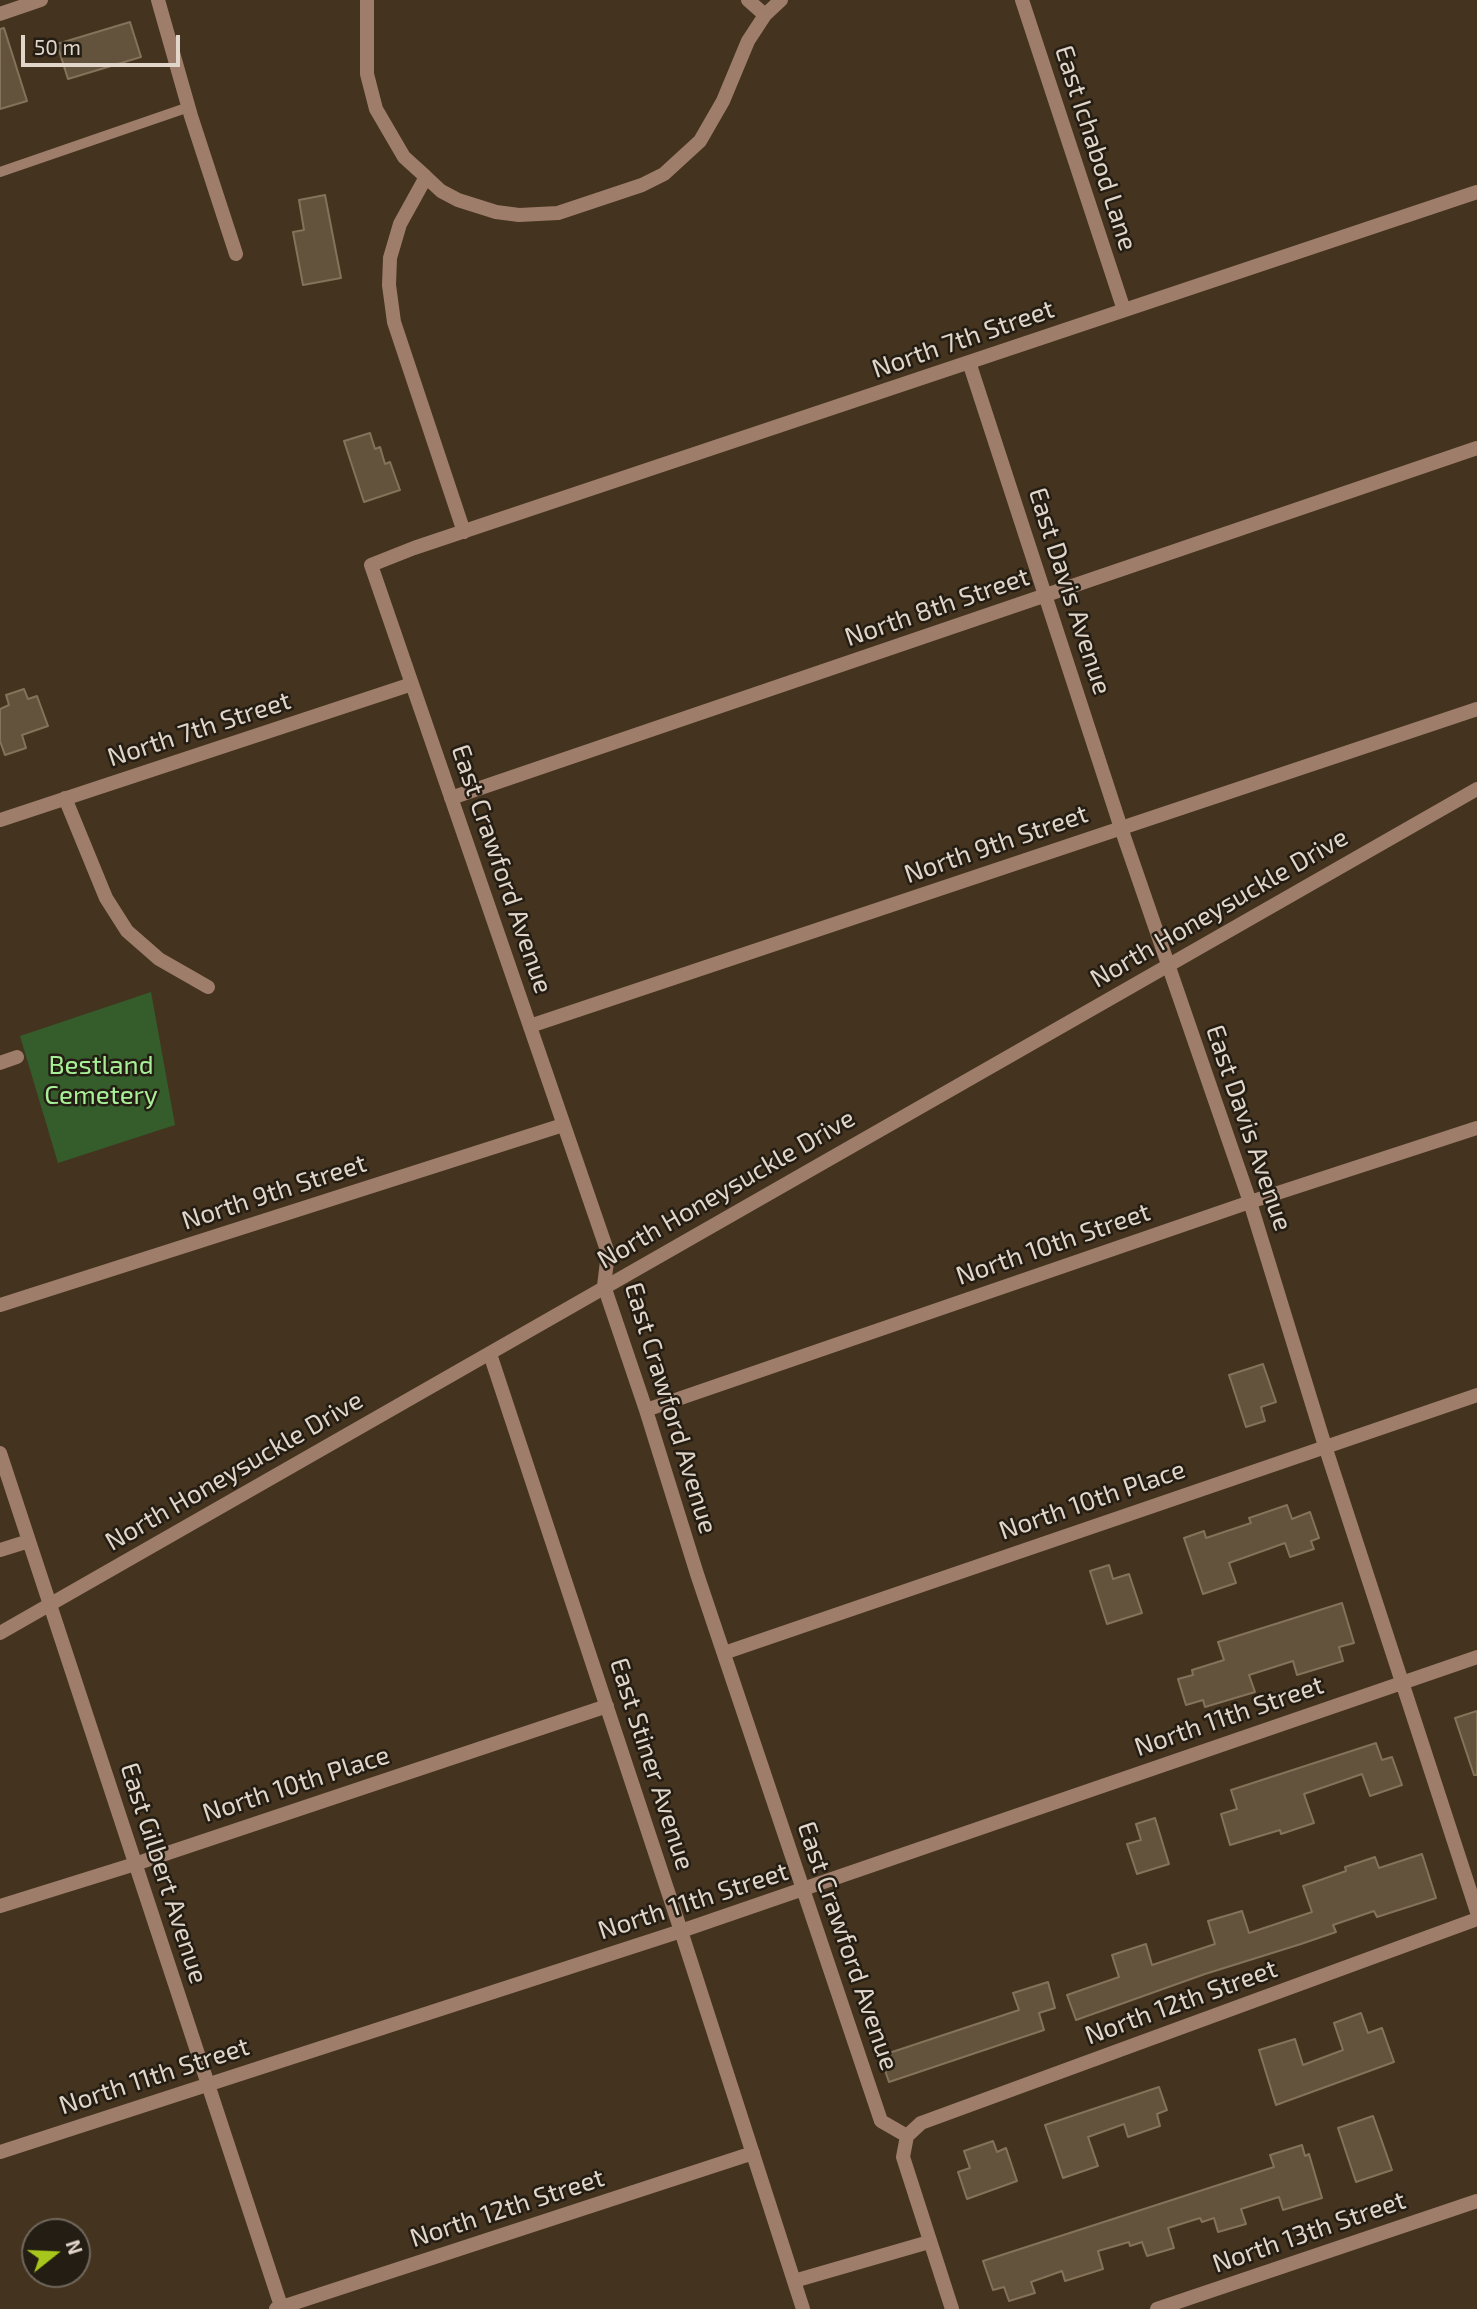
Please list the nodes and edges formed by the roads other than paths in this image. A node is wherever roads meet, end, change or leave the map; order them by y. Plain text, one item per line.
1 (41, 0) edge
2 (158, 0) edge
3 (367, 0) edge
4 (748, 0) edge
5 (780, 0) edge
6 (1022, 0) edge
7 (0, 13) edge
8 (765, 15) junction
9 (189, 107) junction
10 (0, 172) edge
11 (426, 177) junction
12 (1477, 192) edge
13 (236, 254) dead end
14 (1124, 310) junction
15 (969, 362) junction
16 (1477, 448) edge
17 (464, 532) junction
18 (1046, 596) junction
19 (412, 684) junction
20 (1477, 709) edge
21 (1477, 789) edge
22 (65, 798) junction
23 (451, 798) junction
24 (0, 820) edge
25 (1121, 828) junction
26 (1168, 965) junction
27 (208, 987) dead end
28 (530, 1026) junction
29 (17, 1056) dead end
30 (0, 1063) edge
31 (564, 1125) junction
32 (1477, 1128) edge
33 (1250, 1202) junction
34 (604, 1286) junction
35 (0, 1305) edge
36 (490, 1354) junction
37 (1477, 1395) edge
38 (646, 1410) junction
39 (1325, 1446) junction
40 (0, 1453) edge
41 (29, 1541) junction
42 (0, 1550) edge
43 (50, 1604) junction
44 (0, 1633) edge
45 (724, 1653) junction
46 (1477, 1657) edge
47 (1402, 1682) junction
48 (607, 1706) junction
49 (135, 1864) junction
50 (803, 1890) junction
51 (0, 1906) edge
52 (1477, 1912) edge
53 (1477, 1919) edge
54 (681, 1931) junction
55 (208, 2085) junction
56 (907, 2136) junction
57 (0, 2152) edge
58 (753, 2154) junction
59 (1477, 2201) edge
60 (929, 2242) junction
61 (794, 2281) junction
62 (280, 2308) edge
63 (803, 2309) edge
64 (952, 2309) edge
65 (1157, 2309) edge

1 - 7 street
2 - 9 street
3 - 11 street
4 - 8 street
5 - 8 street
6 - 14 street, East Ichabod Lane
8 - 11 street
9 - 10 lane
9 - 13 street
11 - 17 street
12 - 14 street, North 7th Street
14 - 15 street, North 7th Street
15 - 17 street, North 7th Street
15 - 18 street, East Davis Avenue
16 - 18 street, North 8th Street
17 - 19 street, East Crawford Avenue
18 - 23 street, North 8th Street
18 - 25 street, East Davis Avenue
19 - 22 street, North 7th Street
19 - 23 street, East Crawford Avenue
20 - 25 street, North 9th Street
21 - 26 street, North Honeysuckle Drive
22 - 24 street, North 7th Street
22 - 27 street
23 - 28 street, East Crawford Avenue
25 - 26 street, East Davis Avenue
25 - 28 street, North 9th Street
26 - 33 street, East Davis Avenue
26 - 34 street, North Honeysuckle Drive
28 - 31 street, East Crawford Avenue
29 - 30 street
31 - 34 street, East Crawford Avenue
31 - 35 street, North 9th Street
32 - 33 street, North 10th Street
33 - 38 street, North 10th Street
33 - 39 street, East Davis Avenue
34 - 36 street, North Honeysuckle Drive
34 - 38 street, East Crawford Avenue
36 - 43 street, North Honeysuckle Drive
36 - 48 street, East Stiner Avenue
37 - 39 street, North 10th Place
38 - 45 street, East Crawford Avenue
39 - 45 street, North 10th Place
39 - 47 street, East Davis Avenue
40 - 41 street, East Gilbert Avenue
41 - 42 street
41 - 43 street, East Gilbert Avenue
43 - 44 street, North Honeysuckle Drive
43 - 49 street, East Gilbert Avenue
45 - 50 street, East Crawford Avenue
46 - 47 street, North 11th Street
47 - 50 street, North 11th Street
47 - 52 street, East Davis Avenue
48 - 49 street, North 10th Place
48 - 54 street, East Stiner Avenue
49 - 51 street, North 10th Place
49 - 55 street, East Gilbert Avenue
50 - 54 street, North 11th Street
50 - 56 street, East Crawford Avenue
53 - 56 street, North 12th Street
54 - 55 street, North 11th Street
54 - 58 street, East Stiner Avenue
55 - 57 street, North 11th Street
55 - 62 street, East Gilbert Avenue
56 - 60 street
58 - 61 street, East Stiner Avenue
58 - 62 street, North 12th Street
59 - 65 street, North 13th Street
60 - 61 street
60 - 64 street
61 - 63 street, East Stiner Avenue

